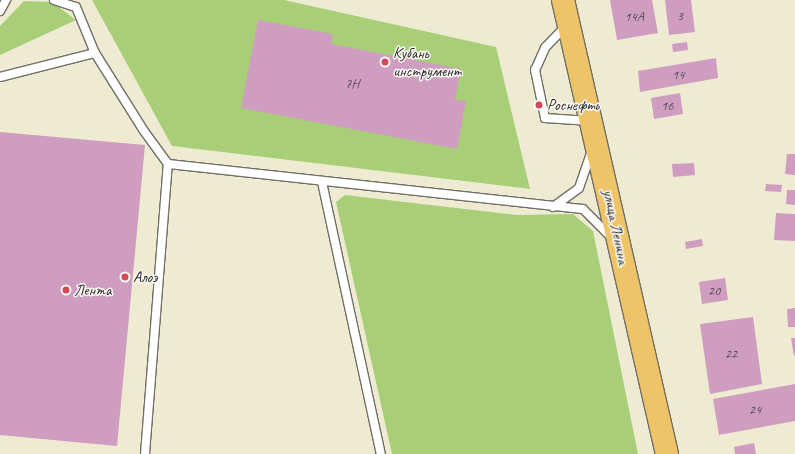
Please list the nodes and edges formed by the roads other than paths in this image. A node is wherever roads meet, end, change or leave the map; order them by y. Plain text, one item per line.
1 (6, 0) edge
2 (54, 0) edge
3 (563, 0) edge
4 (0, 11) edge
5 (569, 22) junction
6 (95, 53) junction
7 (0, 77) edge
8 (595, 130) junction
9 (168, 164) junction
10 (322, 182) junction
11 (553, 207) junction
12 (620, 245) junction
13 (145, 454) edge
14 (381, 454) edge
15 (668, 454) edge

1 - 4 lane
2 - 6 lane
3 - 5 highway, улица Ленина
5 - 8 highway, улица Ленина
5 - 8 lane
6 - 7 lane
6 - 9 lane
8 - 11 lane
8 - 12 highway, улица Ленина
9 - 10 lane
9 - 13 lane
10 - 11 lane
10 - 14 lane
11 - 12 lane
12 - 15 highway, улица Ленина

